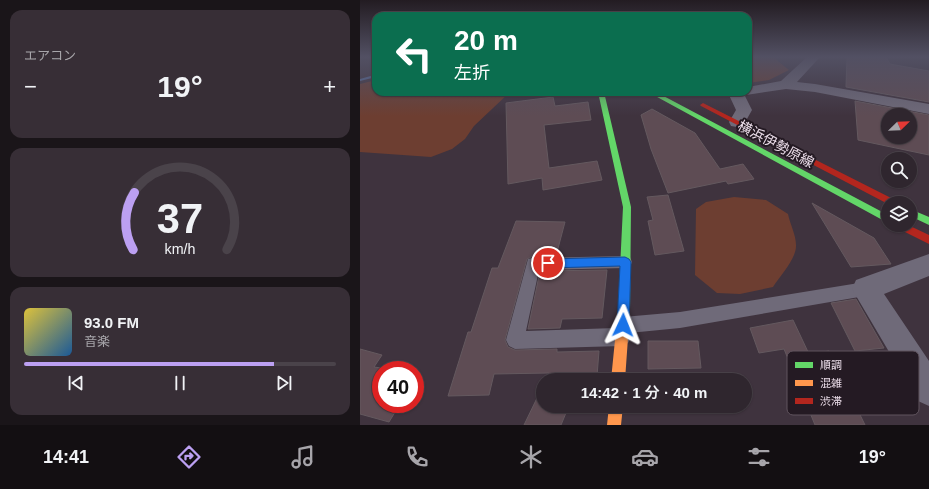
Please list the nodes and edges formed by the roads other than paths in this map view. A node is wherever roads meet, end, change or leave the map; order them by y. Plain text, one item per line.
1 (794, 77) edge
2 (786, 85) junction
3 (752, 90) edge
4 (602, 96) edge
5 (658, 96) edge
6 (737, 96) edge
7 (697, 102) dead end
8 (929, 109) edge
9 (737, 122) junction
10 (881, 196) edge
11 (881, 215) edge
12 (917, 216) edge
13 (929, 222) edge
14 (914, 232) edge
15 (929, 240) edge
16 (625, 262) junction
17 (929, 265) edge
18 (865, 289) junction
19 (622, 331) junction
20 (904, 351) edge
21 (619, 373) edge
22 (919, 374) edge
23 (929, 390) edge
24 (615, 413) edge
25 (614, 425) edge

1 - 2 street
2 - 3 street
2 - 8 street
4 - 16 main road
5 - 11 main road, 横浜伊勢原線
6 - 9 street
7 - 9 main road, 横浜伊勢原線
9 - 10 main road, 横浜伊勢原線
12 - 13 main road
14 - 15 main road
16 - 19 main road
16 - 19 lane
17 - 18 street
18 - 19 lane
18 - 20 street
19 - 21 main road
22 - 23 street
24 - 25 main road

